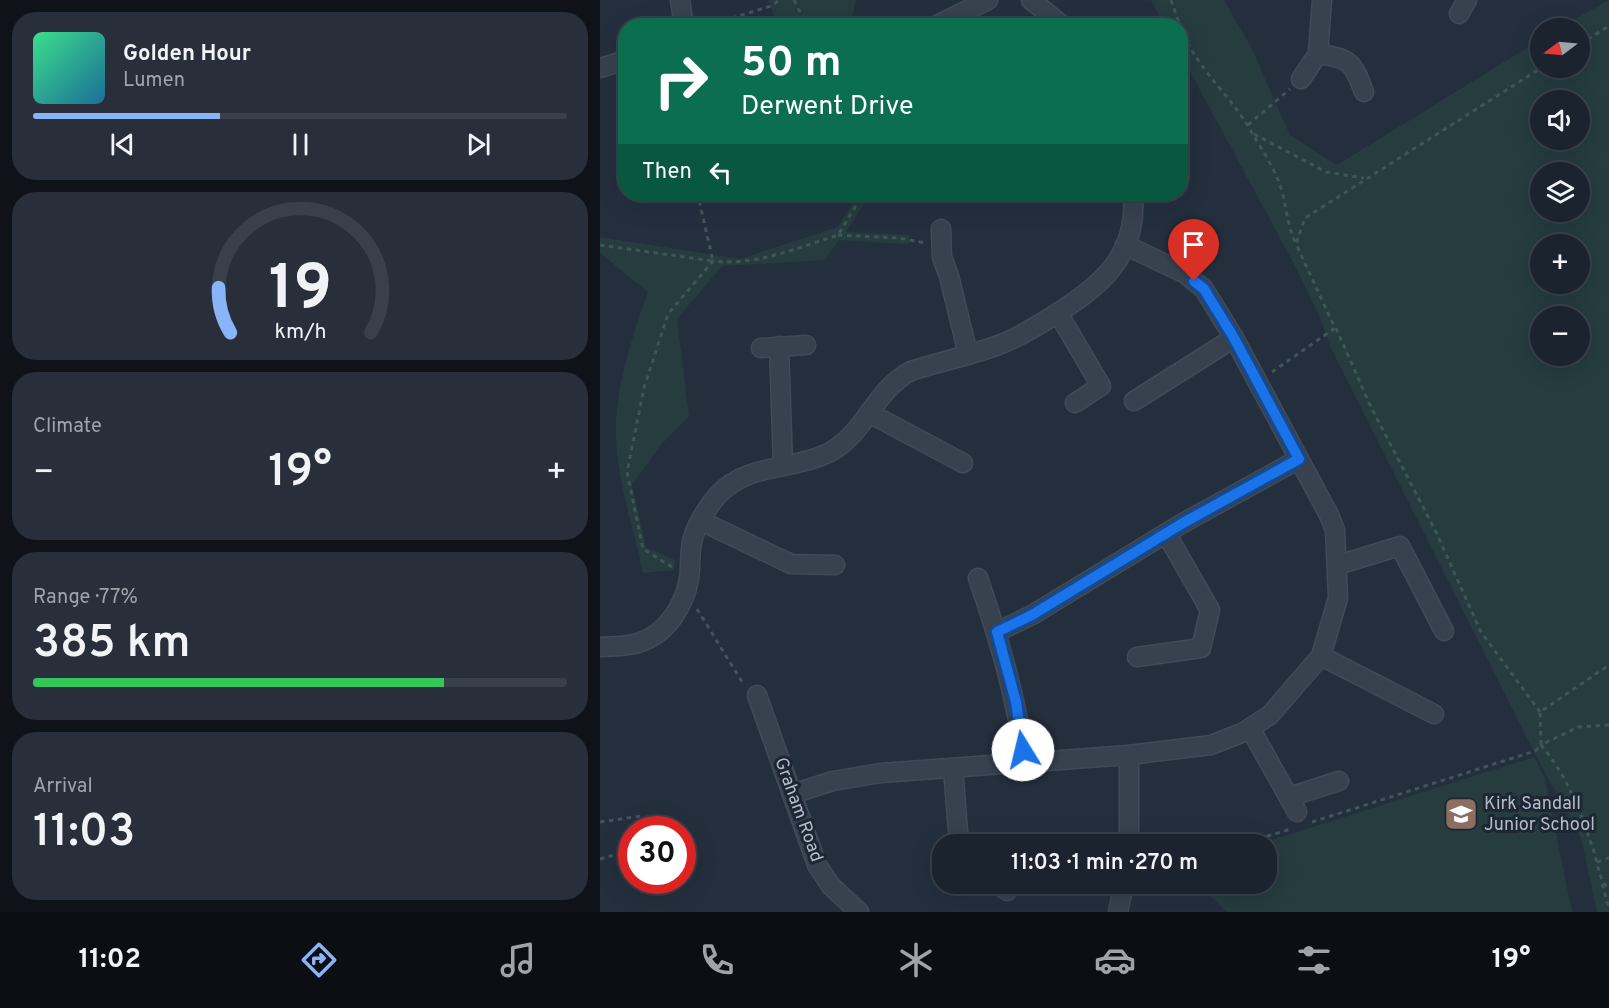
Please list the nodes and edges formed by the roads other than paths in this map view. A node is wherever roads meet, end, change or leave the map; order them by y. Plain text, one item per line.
1 (680, 0) edge
2 (988, 0) edge
3 (1031, 0) edge
4 (1322, 0) edge
5 (683, 18) edge
6 (951, 18) edge
7 (1053, 18) edge
8 (1318, 54) junction
9 (618, 62) edge
10 (600, 68) edge
11 (1301, 79) road end
12 (1364, 92) dead end
13 (1133, 201) edge
14 (941, 237) road end
15 (1125, 245) junction
16 (1058, 313) junction
17 (1234, 338) junction
18 (806, 345) dead end
19 (968, 354) junction
20 (1134, 401) dead end
21 (1075, 403) dead end
22 (869, 413) junction
23 (1299, 459) junction
24 (963, 463) dead end
25 (783, 466) junction
26 (701, 521) junction
27 (1166, 533) junction
28 (835, 565) dead end
29 (1338, 565) junction
30 (978, 578) dead end
31 (1444, 631) dead end
32 (997, 632) junction
33 (600, 647) edge
34 (1322, 656) junction
35 (1137, 657) dead end
36 (757, 695) road end
37 (1434, 714) dead end
38 (1250, 728) junction
39 (1130, 755) junction
40 (1025, 764) junction
41 (953, 768) junction
42 (1339, 781) dead end
43 (792, 794) junction
44 (958, 834) edge
45 (1129, 834) edge
46 (1122, 894) edge
47 (860, 912) edge
48 (1118, 912) edge

1 - 5 street
2 - 6 street
3 - 7 street
4 - 8 street
8 - 11 street
8 - 12 street
9 - 10 street
13 - 15 street
14 - 19 street
15 - 16 street
15 - 17 street
16 - 19 street
16 - 21 street
17 - 20 street
17 - 23 street
18 - 25 street
19 - 22 street
22 - 24 street
22 - 25 street
23 - 27 street
23 - 29 street
25 - 26 street
26 - 28 street
26 - 33 street
27 - 32 street
27 - 35 street
29 - 31 street
29 - 34 street
30 - 32 street
32 - 40 street
34 - 37 street
34 - 38 street
36 - 43 street, Graham Road
38 - 39 street
38 - 42 street
39 - 40 street
39 - 45 street
40 - 41 street
41 - 43 street
41 - 44 street
43 - 47 street, Graham Road
46 - 48 street

